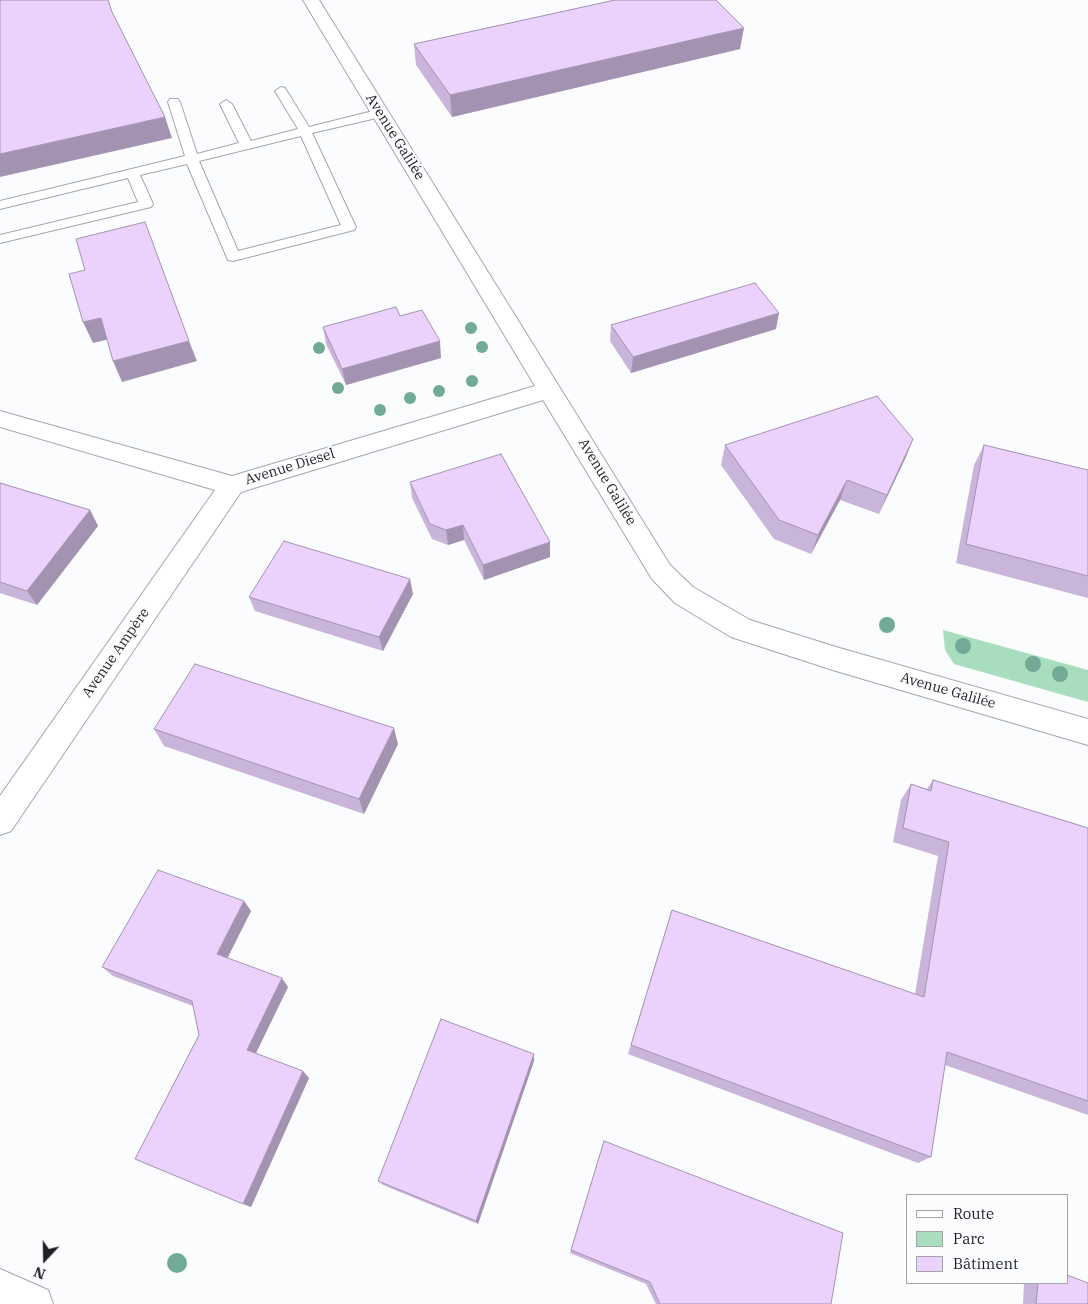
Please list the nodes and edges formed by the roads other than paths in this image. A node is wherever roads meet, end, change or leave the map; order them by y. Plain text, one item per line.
1 (312, 0) edge
2 (281, 92) dead end
3 (174, 102) dead end
4 (226, 104) dead end
5 (381, 113) junction
6 (305, 131) junction
7 (247, 146) junction
8 (192, 159) junction
9 (132, 173) junction
10 (0, 205) edge
11 (0, 239) edge
12 (551, 389) junction
13 (0, 419) edge
14 (232, 484) junction
15 (1088, 732) edge
16 (0, 821) edge
17 (0, 1288) edge
18 (34, 1304) edge

1 - 5 street, Avenue Galilée
2 - 6 lane
3 - 8 lane
4 - 7 lane
5 - 6 lane
5 - 12 street, Avenue Galilée
6 - 7 lane
6 - 8 lane
7 - 8 lane
8 - 9 lane
9 - 10 lane
9 - 11 lane
12 - 14 street, Avenue Diesel
12 - 15 street, Avenue Galilée
13 - 14 street, Avenue Diesel
14 - 16 street, Avenue Ampère
17 - 18 street

